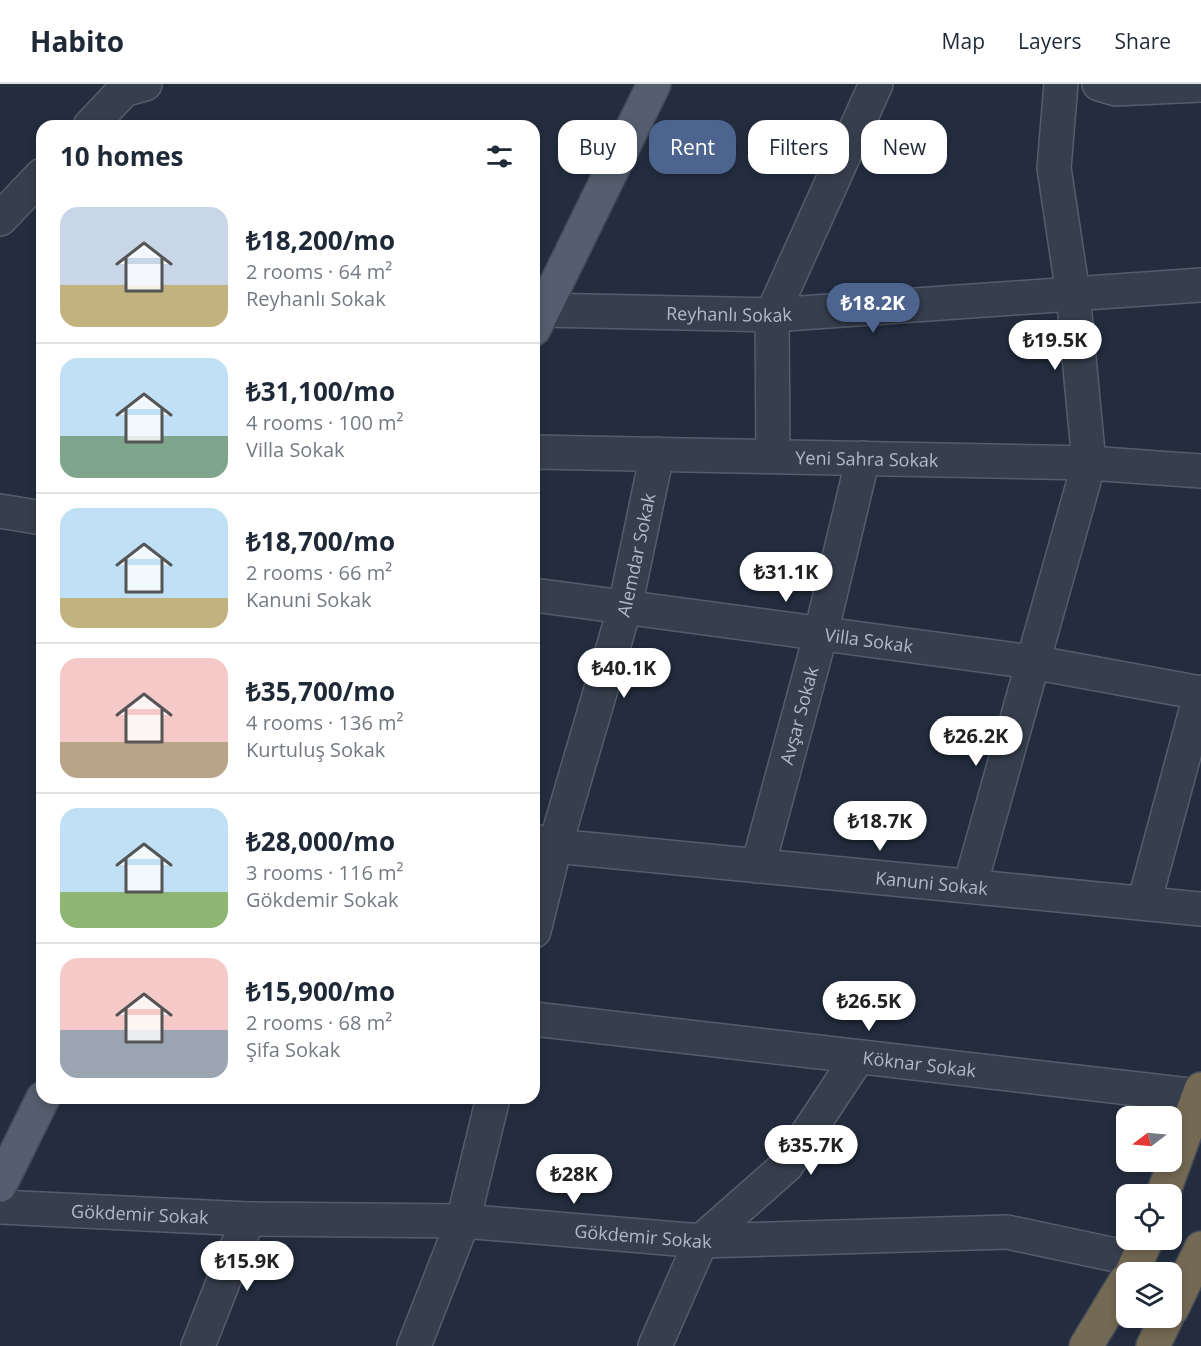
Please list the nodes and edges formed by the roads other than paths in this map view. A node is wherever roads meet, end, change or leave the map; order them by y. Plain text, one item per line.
1 (145, 84) edge
2 (654, 84) edge
3 (876, 84) edge
4 (1061, 84) edge
5 (1099, 84) edge
6 (1201, 85) edge
7 (96, 120) edge
8 (36, 182) edge
9 (0, 219) edge
10 (1201, 285) edge
11 (1073, 294) junction
12 (772, 315) junction
13 (540, 317) edge
14 (540, 319) edge
15 (540, 452) edge
16 (657, 454) junction
17 (773, 456) junction
18 (863, 458) junction
19 (1089, 463) junction
20 (1201, 471) edge
21 (0, 512) edge
22 (36, 517) edge
23 (540, 596) edge
24 (625, 607) junction
25 (821, 633) junction
26 (1032, 662) junction
27 (1201, 693) edge
28 (544, 844) edge
29 (758, 866) junction
30 (540, 878) edge
31 (970, 886) junction
32 (1144, 903) junction
33 (1201, 909) edge
34 (540, 1020) edge
35 (858, 1057) junction
36 (1200, 1092) edge
37 (40, 1104) edge
38 (492, 1104) edge
39 (1167, 1184) edge
40 (0, 1185) edge
41 (0, 1207) edge
42 (248, 1219) junction
43 (463, 1221) junction
44 (701, 1240) junction
45 (1201, 1248) edge
46 (1132, 1262) edge
47 (1182, 1288) edge
48 (1116, 1296) edge
49 (1162, 1328) edge
50 (198, 1346) edge
51 (414, 1346) edge
52 (656, 1346) edge
53 (1086, 1346) edge
54 (1153, 1346) edge

1 - 7 street
2 - 13 main road
3 - 12 street
4 - 11 street
5 - 6 street
8 - 9 street
10 - 11 street, Reyhanlı Sokak
11 - 12 street, Reyhanlı Sokak
11 - 19 street
12 - 14 street, Reyhanlı Sokak
12 - 17 street
15 - 16 street, Yeni Sahra Sokak
16 - 17 street, Yeni Sahra Sokak
16 - 24 street, Alemdar Sokak
17 - 18 street, Yeni Sahra Sokak
18 - 19 street, Yeni Sahra Sokak
18 - 25 street, Avşar Sokak
19 - 20 street, Yeni Sahra Sokak
19 - 26 street
21 - 22 street
23 - 24 street, Villa Sokak
24 - 25 street, Villa Sokak
24 - 28 street, Alemdar Sokak
25 - 26 street, Villa Sokak
25 - 29 street, Avşar Sokak
26 - 27 street, Villa Sokak
26 - 31 street
27 - 32 street
28 - 29 street, Kanuni Sokak
28 - 30 street, Alemdar Sokak
29 - 31 street, Kanuni Sokak
31 - 32 street, Kanuni Sokak
32 - 33 street, Kanuni Sokak
34 - 35 street, Köknar Sokak
35 - 36 street, Köknar Sokak
35 - 44 street
36 - 39 highway
37 - 40 main road
38 - 43 street
41 - 42 street, Gökdemir Sokak
42 - 43 street, Gökdemir Sokak
42 - 50 street
43 - 44 street, Gökdemir Sokak
43 - 51 street
44 - 46 street, Gökdemir Sokak
44 - 52 street
45 - 47 highway
48 - 53 highway
49 - 54 highway

